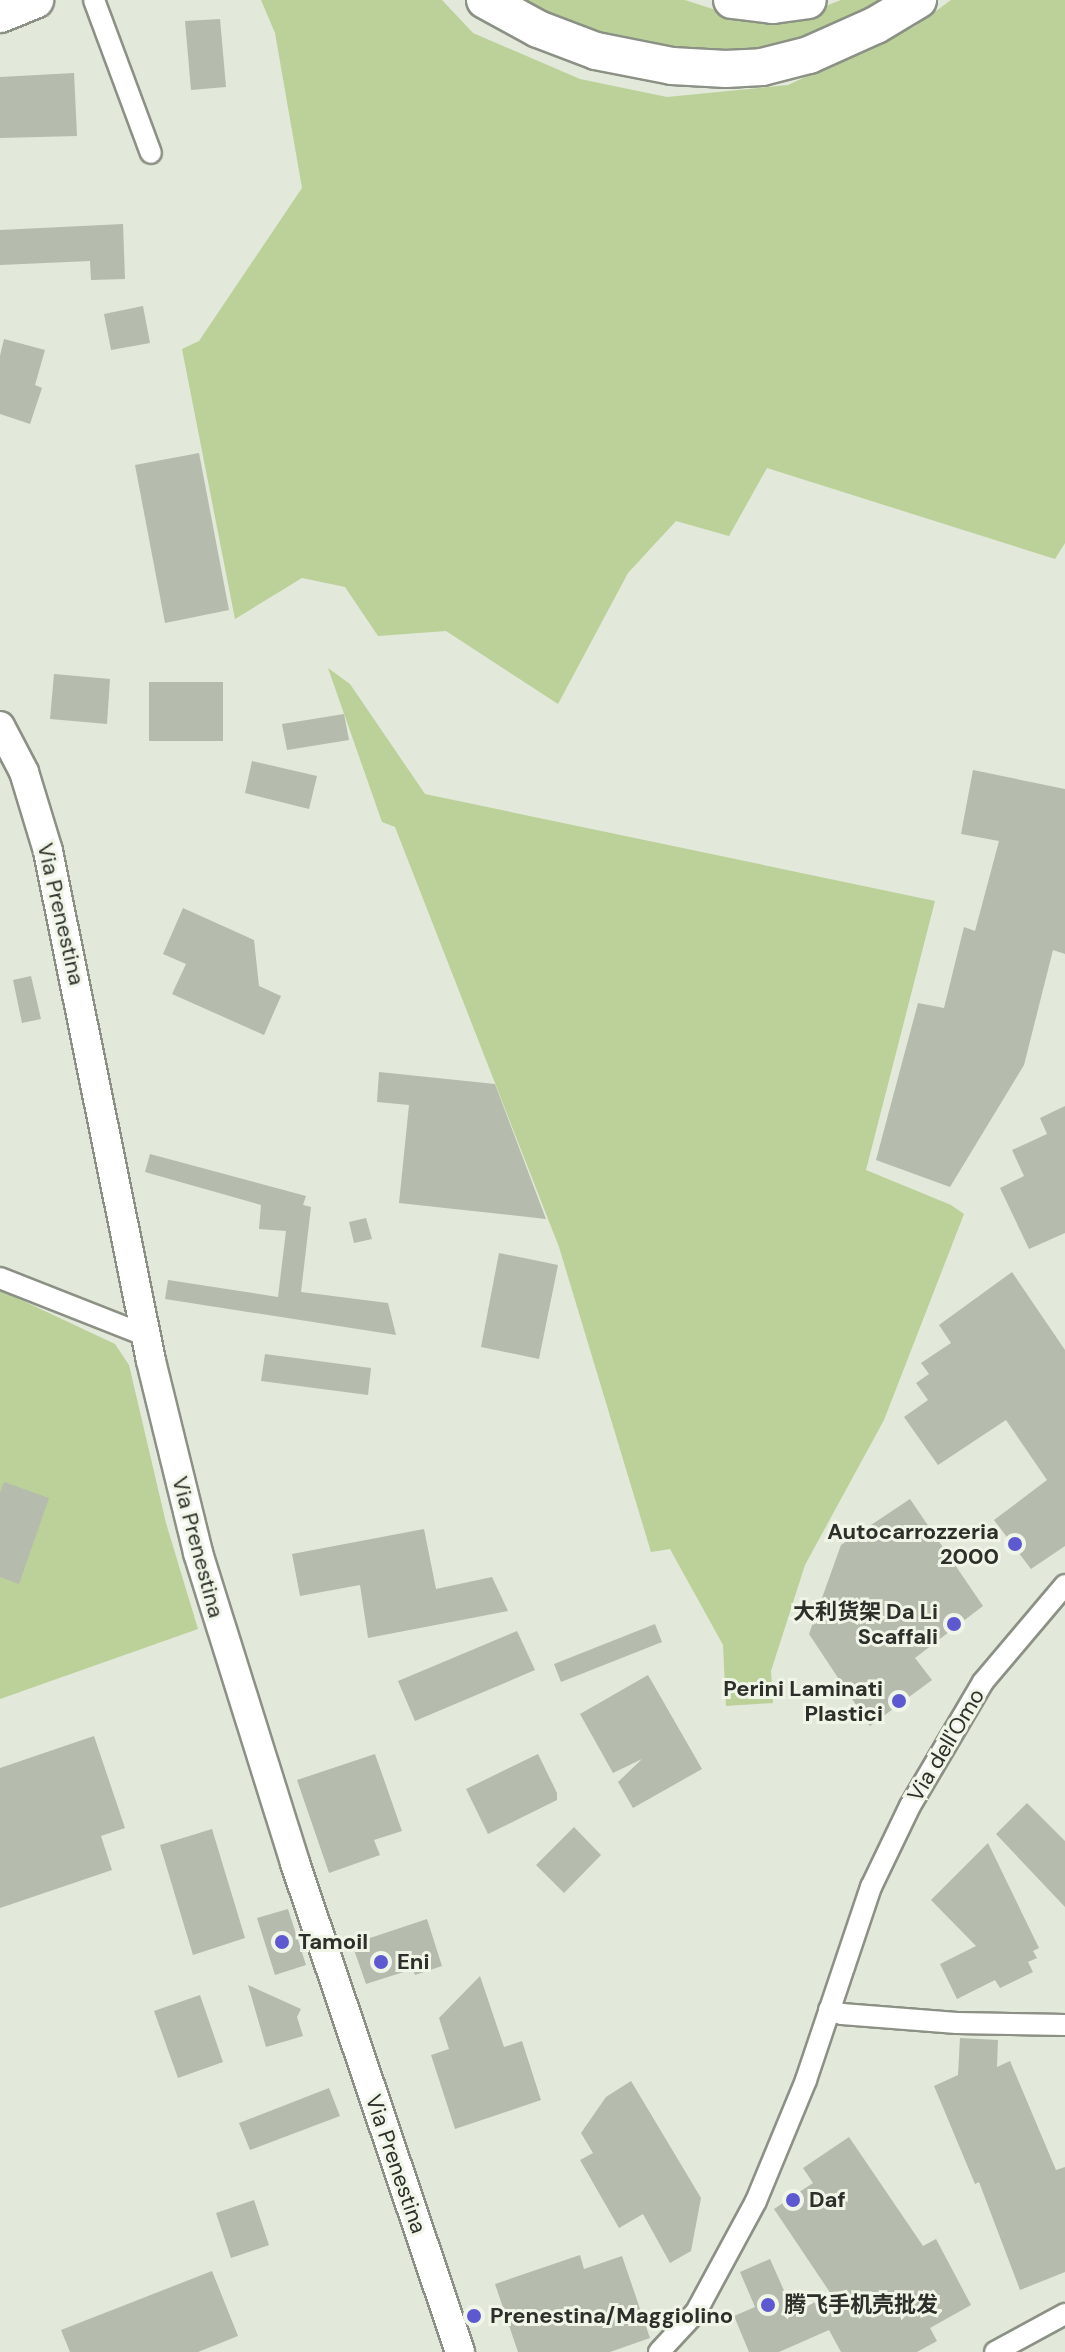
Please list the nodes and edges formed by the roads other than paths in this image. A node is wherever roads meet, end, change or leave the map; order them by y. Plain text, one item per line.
1 (35, 0) edge
2 (94, 0) edge
3 (485, 0) edge
4 (732, 0) edge
5 (808, 0) edge
6 (918, 0) edge
7 (0, 14) edge
8 (151, 153) dead end
9 (0, 726) edge
10 (0, 1278) edge
11 (147, 1336) junction
12 (1065, 1585) edge
13 (829, 2010) junction
14 (1065, 2025) edge
15 (1065, 2314) edge
16 (460, 2352) edge
17 (659, 2352) edge
18 (995, 2352) edge

1 - 7 highway
2 - 8 street
3 - 6 highway
4 - 5 highway
9 - 11 main road, Via Prenestina
10 - 11 street
11 - 16 main road, Via Prenestina
12 - 13 street, Via dell'Omo
13 - 14 street
13 - 17 street, Via dell'Omo
15 - 18 street

